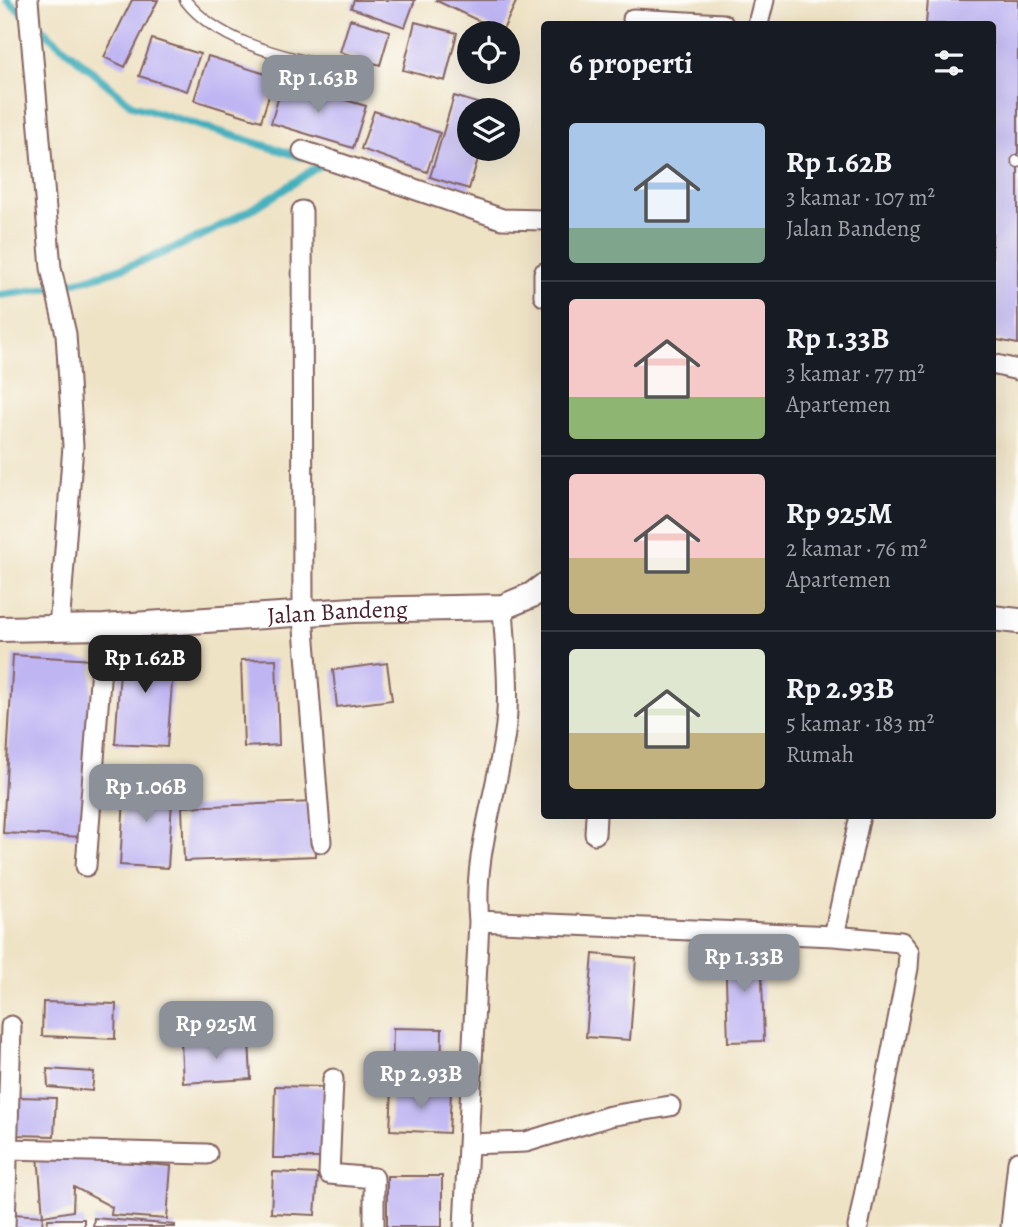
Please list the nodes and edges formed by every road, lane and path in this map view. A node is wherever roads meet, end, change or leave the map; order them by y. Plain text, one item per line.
1 (185, 0) edge
2 (764, 0) edge
3 (28, 4) edge
4 (633, 14) edge
5 (696, 21) edge
6 (759, 21) edge
7 (360, 75) dead end
8 (303, 151) dead end
9 (302, 211) dead end
10 (541, 220) edge
11 (996, 365) edge
12 (1018, 370) edge
13 (541, 588) edge
14 (503, 607) junction
15 (303, 616) junction
16 (996, 618) edge
17 (1018, 621) edge
18 (104, 627) junction
19 (58, 628) junction
20 (0, 629) edge
21 (859, 819) edge
22 (321, 842) dead end
23 (86, 866) dead end
24 (479, 921) junction
25 (834, 936) junction
26 (10, 1026) dead end
27 (332, 1079) dead end
28 (670, 1106) dead end
29 (468, 1144) junction
30 (7, 1149) junction
31 (207, 1154) dead end
32 (1018, 1162) edge
33 (5, 1227) edge
34 (374, 1227) edge
35 (464, 1227) edge
36 (858, 1227) edge
37 (1011, 1227) edge

1 - 7 lane
2 - 6 street
3 - 19 street
4 - 5 street
8 - 10 street
9 - 15 street
11 - 12 street
13 - 14 street, Jalan Bandeng
14 - 15 street, Jalan Bandeng
14 - 24 street
15 - 18 street, Jalan Bandeng
15 - 22 street
16 - 17 street
18 - 19 street, Jalan Bandeng
18 - 23 street
19 - 20 street, Jalan Bandeng
21 - 25 street
24 - 25 street
24 - 29 street
25 - 36 street
26 - 30 street
27 - 34 street
28 - 29 street
29 - 35 street
30 - 31 street
30 - 33 street
32 - 37 street

